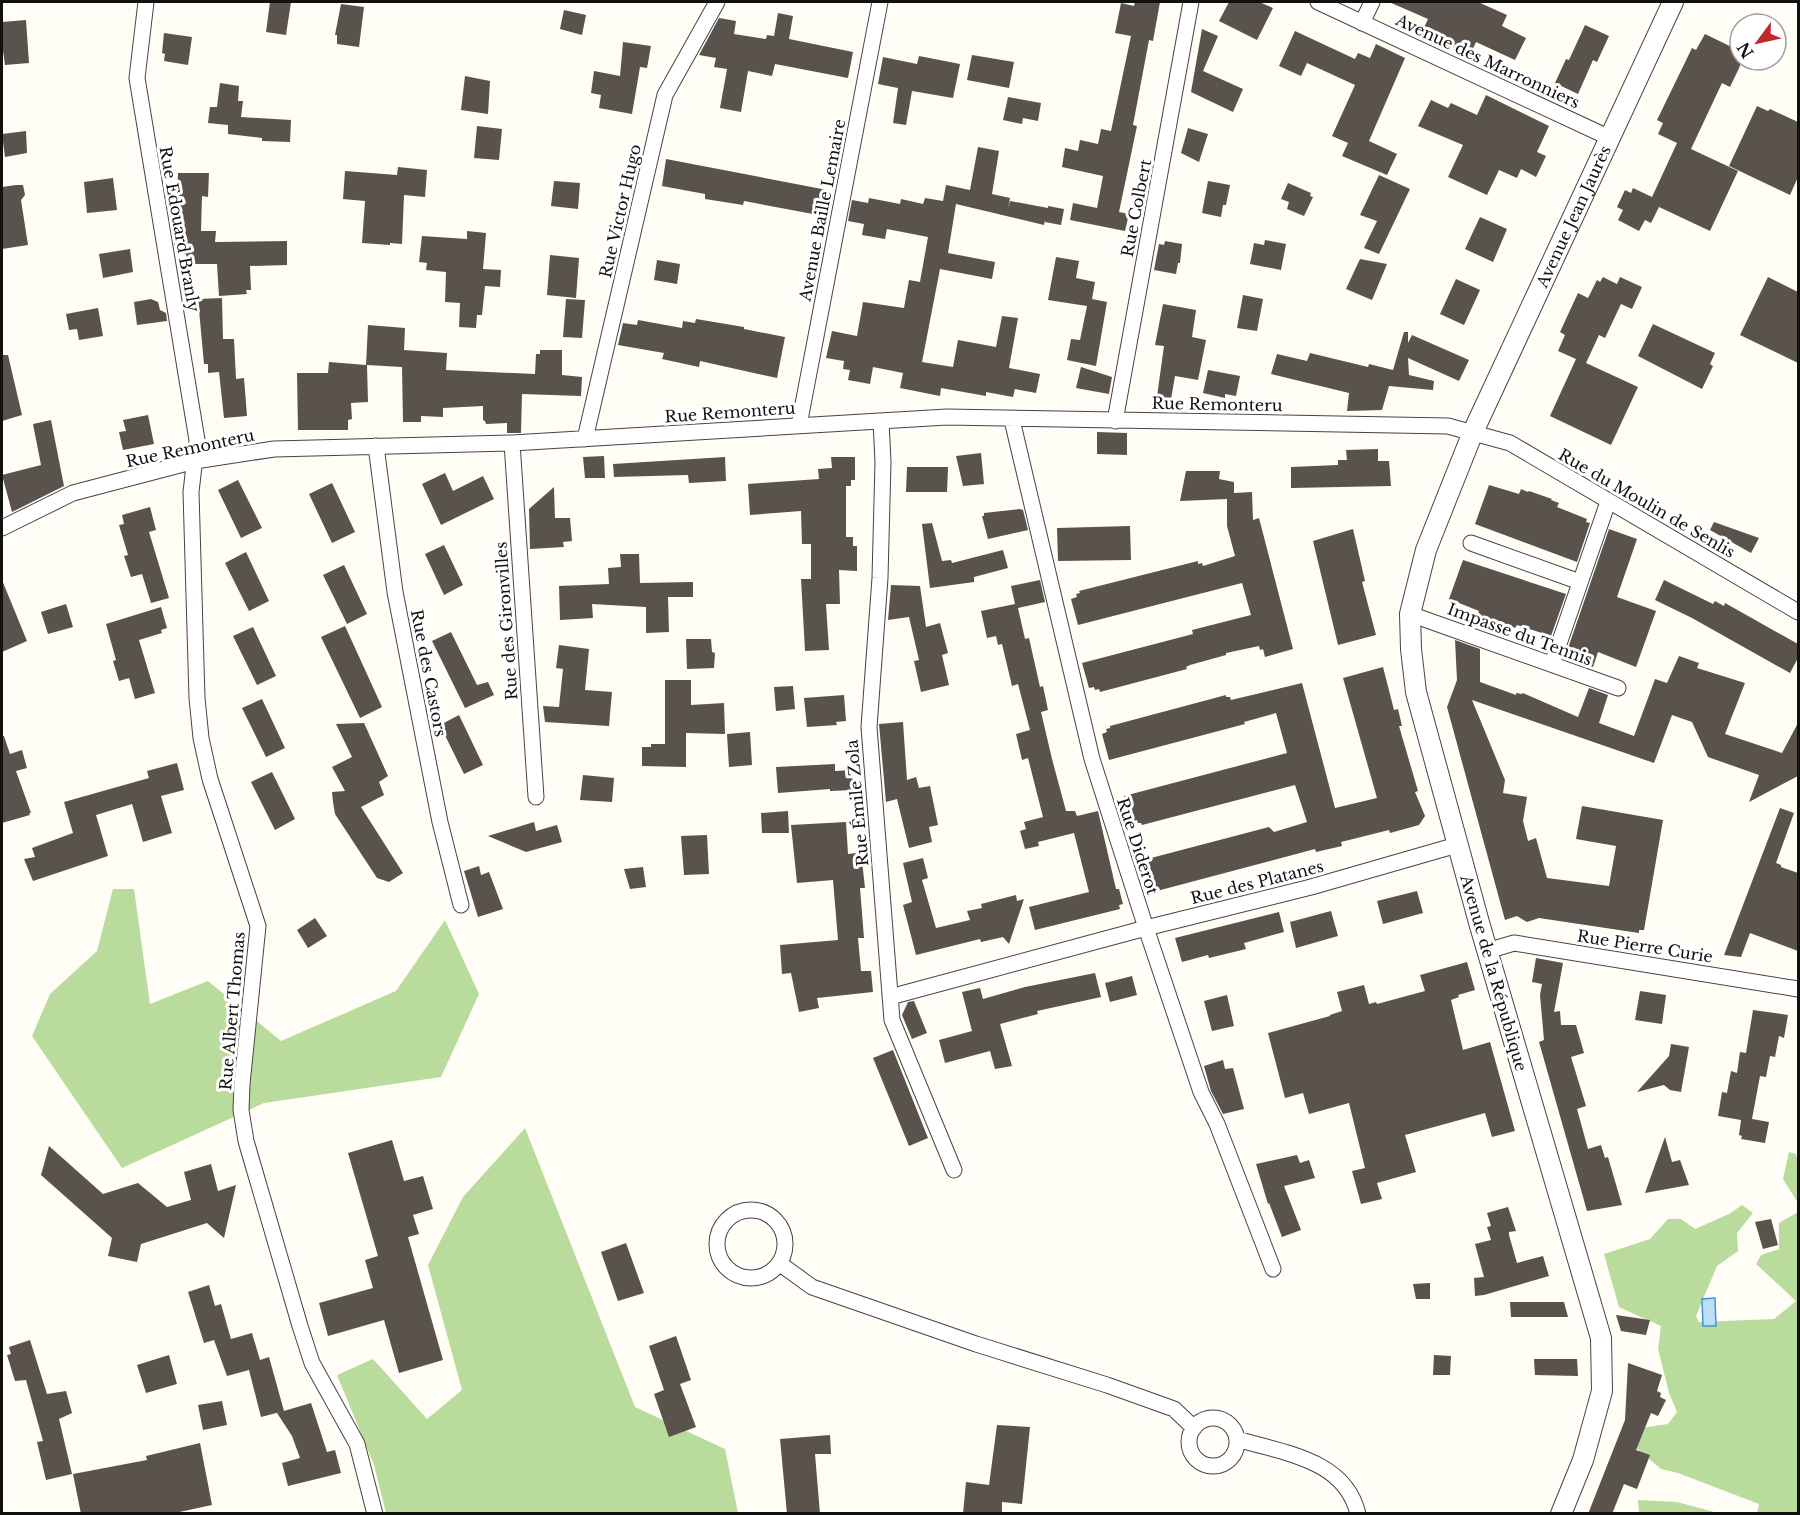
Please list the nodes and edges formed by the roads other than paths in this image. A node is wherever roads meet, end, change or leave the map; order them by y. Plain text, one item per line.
1 (146, 2) edge
2 (717, 2) edge
3 (880, 2) edge
4 (1191, 2) edge
5 (1318, 2) edge
6 (1372, 2) edge
7 (1673, 2) edge
8 (1362, 23) junction
9 (1610, 138) junction
10 (1012, 420) junction
11 (881, 421) junction
12 (1115, 421) junction
13 (799, 425) junction
14 (1473, 432) junction
15 (585, 439) junction
16 (512, 443) junction
17 (375, 446) junction
18 (195, 461) junction
19 (1608, 502) junction
20 (2, 528) edge
21 (1471, 543) dead end
22 (1580, 582) junction
23 (1798, 612) edge
24 (1410, 614) junction
25 (1552, 664) junction
26 (1618, 688) dead end
27 (536, 797) dead end
28 (1457, 845) junction
29 (461, 905) dead end
30 (1146, 928) junction
31 (1487, 951) junction
32 (1798, 989) edge
33 (890, 997) junction
34 (954, 1170) dead end
35 (779, 1263) junction
36 (1273, 1269) dead end
37 (1194, 1428) junction
38 (1237, 1439) junction
39 (375, 1514) edge
40 (1358, 1514) edge
41 (1561, 1514) edge

1 - 18 street, Rue Edouard Branly
2 - 15 street, Rue Victor Hugo
3 - 13 street, Avenue Baille Lemaire
4 - 12 street, Rue Colbert
5 - 8 street, Avenue des Marronniers
6 - 8 street
7 - 9 street, Avenue Jean Jaurès
8 - 9 street, Avenue des Marronniers
9 - 14 street, Avenue Jean Jaurès
10 - 11 street, Rue Remonteru
10 - 12 street, Rue Remonteru
10 - 30 street, Rue Diderot
11 - 13 street, Rue Remonteru
11 - 33 street, Rue Émile Zola
12 - 14 street, Rue Remonteru
13 - 15 street, Rue Remonteru
14 - 19 street, Rue du Moulin de Senlis
14 - 24 street, Avenue de la République
15 - 16 street, Rue Remonteru
16 - 17 street, Rue Remonteru
16 - 27 street, Rue des Gironvilles
17 - 18 street, Rue Remonteru
17 - 29 street, Rue des Castors
18 - 20 street, Rue Remonteru
18 - 39 street, Rue Albert Thomas
19 - 22 street
19 - 23 street, Rue du Moulin de Senlis
21 - 22 street
22 - 25 street
24 - 25 street, Impasse du Tennis
24 - 28 street, Avenue de la République
25 - 26 street, Impasse du Tennis
28 - 30 street, Rue des Platanes
28 - 31 street, Avenue de la République
30 - 33 street, Rue des Platanes
30 - 36 street, Rue Diderot
31 - 32 street, Rue Pierre Curie
31 - 41 street, Avenue de la République
33 - 34 street, Rue Émile Zola
35 - 35 street
35 - 37 street
37 - 38 street
37 - 38 street
38 - 40 street

